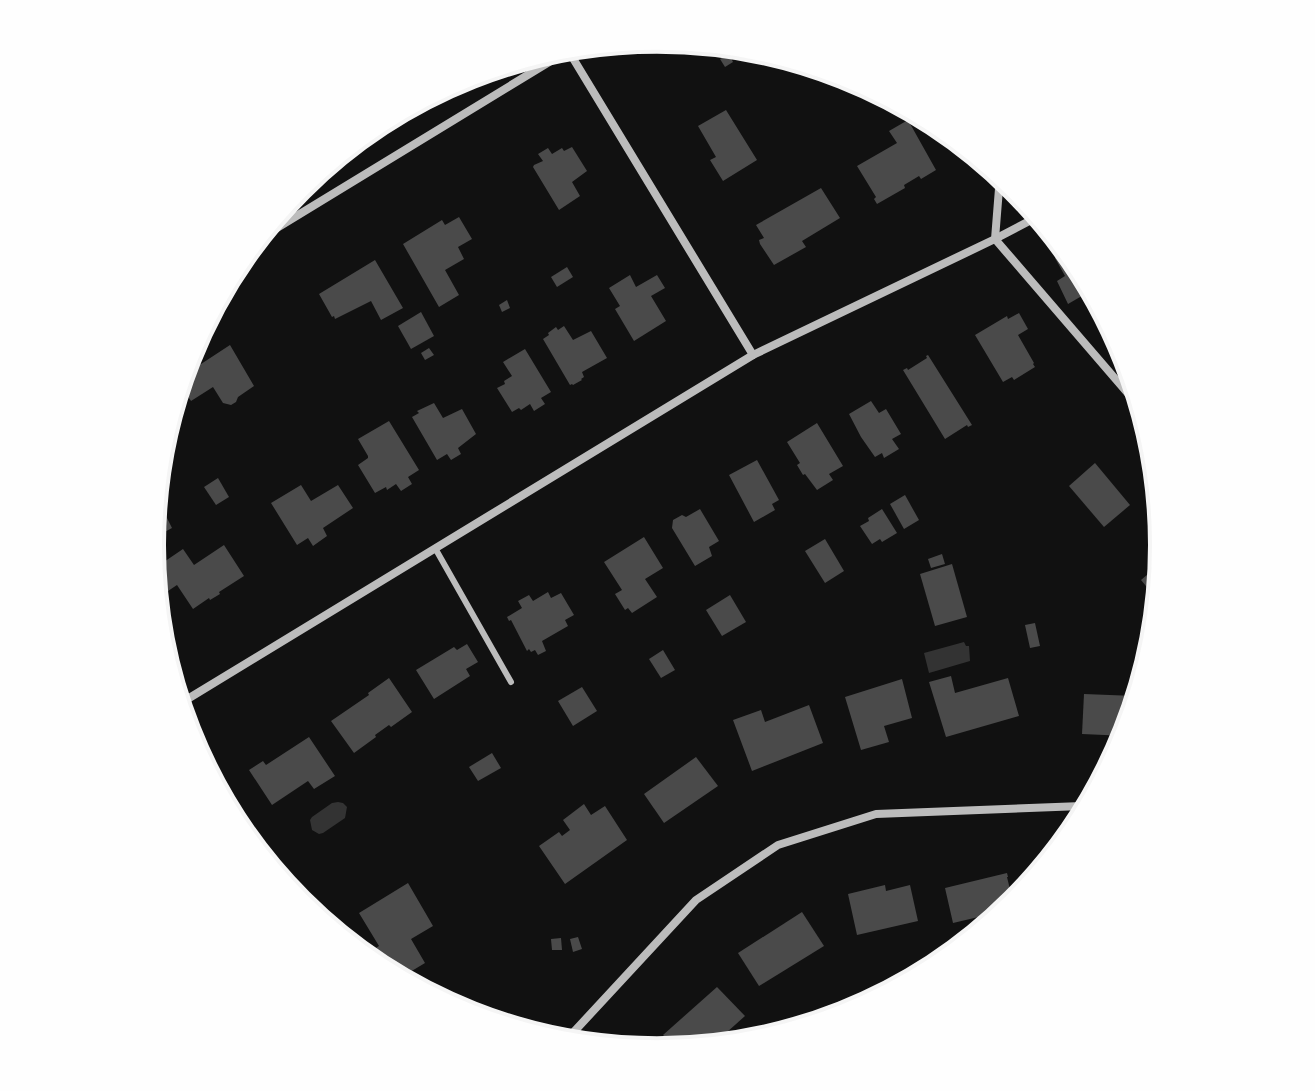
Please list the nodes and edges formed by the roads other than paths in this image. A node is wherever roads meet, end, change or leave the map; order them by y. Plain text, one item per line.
1 (573, 59) edge
2 (543, 66) edge
3 (999, 190) edge
4 (1030, 221) edge
5 (282, 225) edge
6 (995, 239) junction
7 (753, 355) junction
8 (1126, 392) edge
9 (435, 548) junction
10 (511, 682) dead end
11 (188, 698) edge
12 (1076, 806) edge
13 (574, 1032) edge

1 - 7 street
2 - 5 street
3 - 6 street
4 - 6 street
6 - 7 street
6 - 8 street
7 - 9 street
9 - 10 lane
9 - 11 street
12 - 13 street

